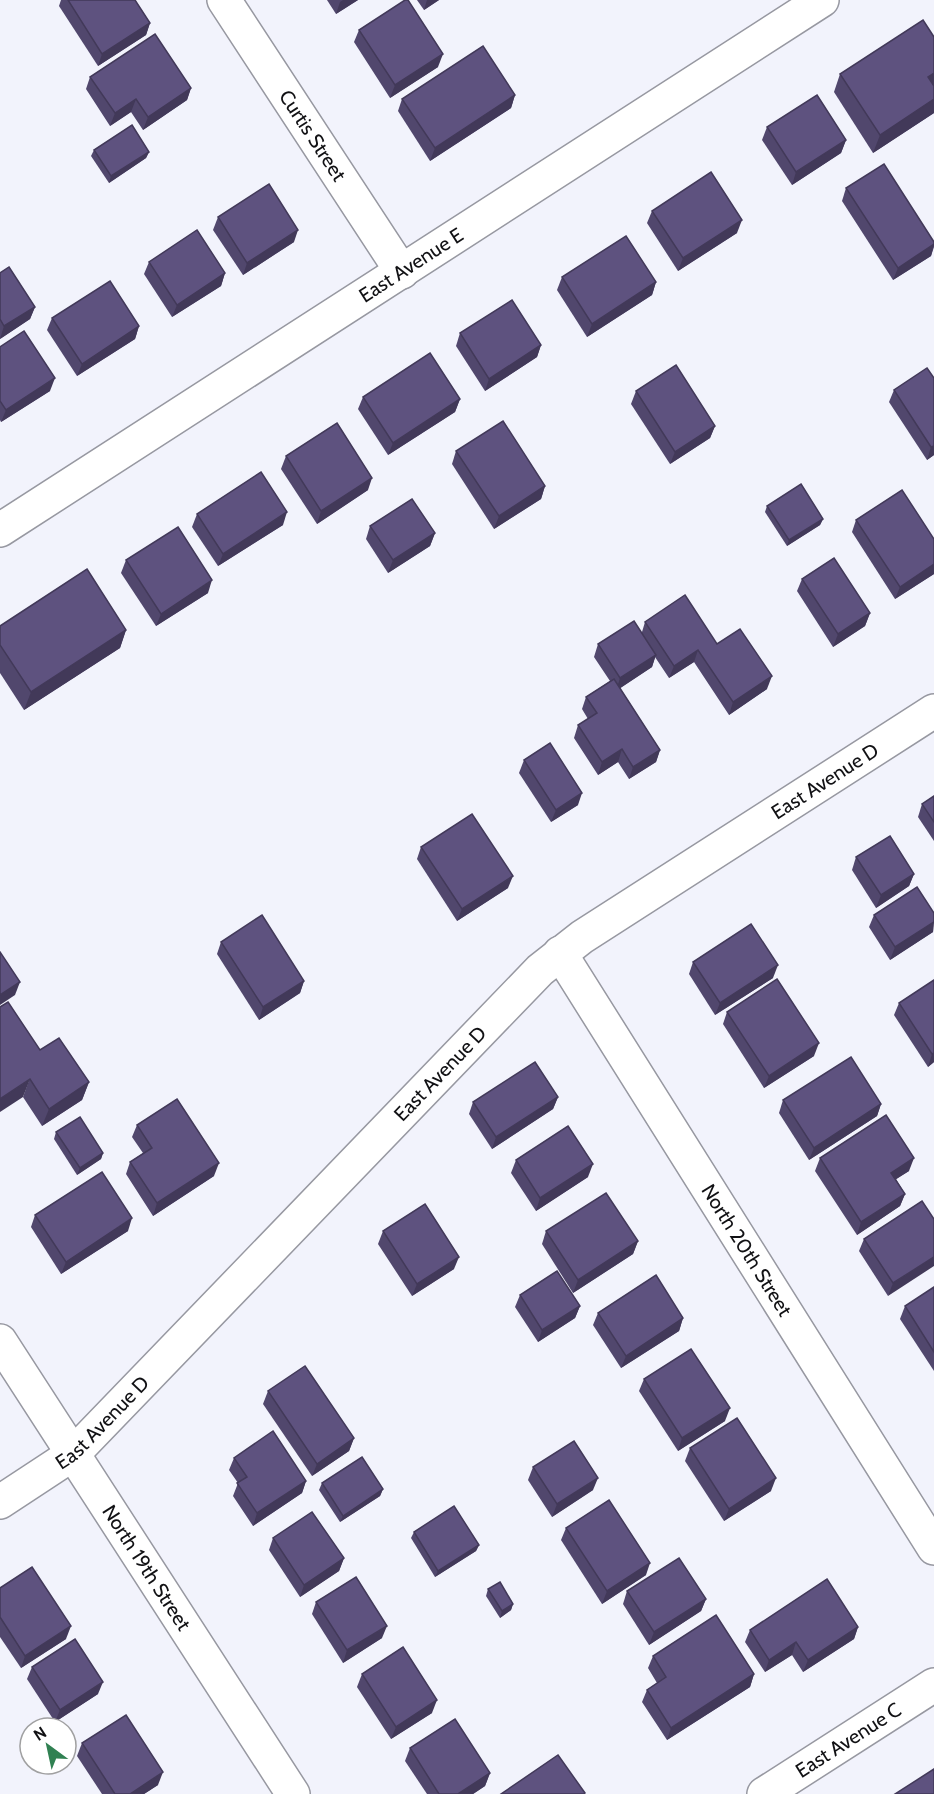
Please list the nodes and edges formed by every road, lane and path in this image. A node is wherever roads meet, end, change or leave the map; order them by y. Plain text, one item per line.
1 (224, 0) edge
2 (822, 0) edge
3 (402, 272) junction
4 (0, 530) edge
5 (934, 711) edge
6 (560, 953) junction
7 (0, 1341) edge
8 (73, 1454) junction
9 (0, 1502) edge
10 (934, 1548) edge
11 (934, 1685) edge
12 (293, 1794) edge
13 (764, 1794) edge

1 - 3 street, Curtis Street
2 - 3 street, East Avenue E
3 - 4 street, East Avenue E
5 - 6 street, East Avenue D
6 - 8 street, East Avenue D
6 - 10 street, North 20th Street
7 - 8 street, North 19th Street
8 - 9 street, East Avenue D
8 - 12 street, North 19th Street
11 - 13 street, East Avenue C

